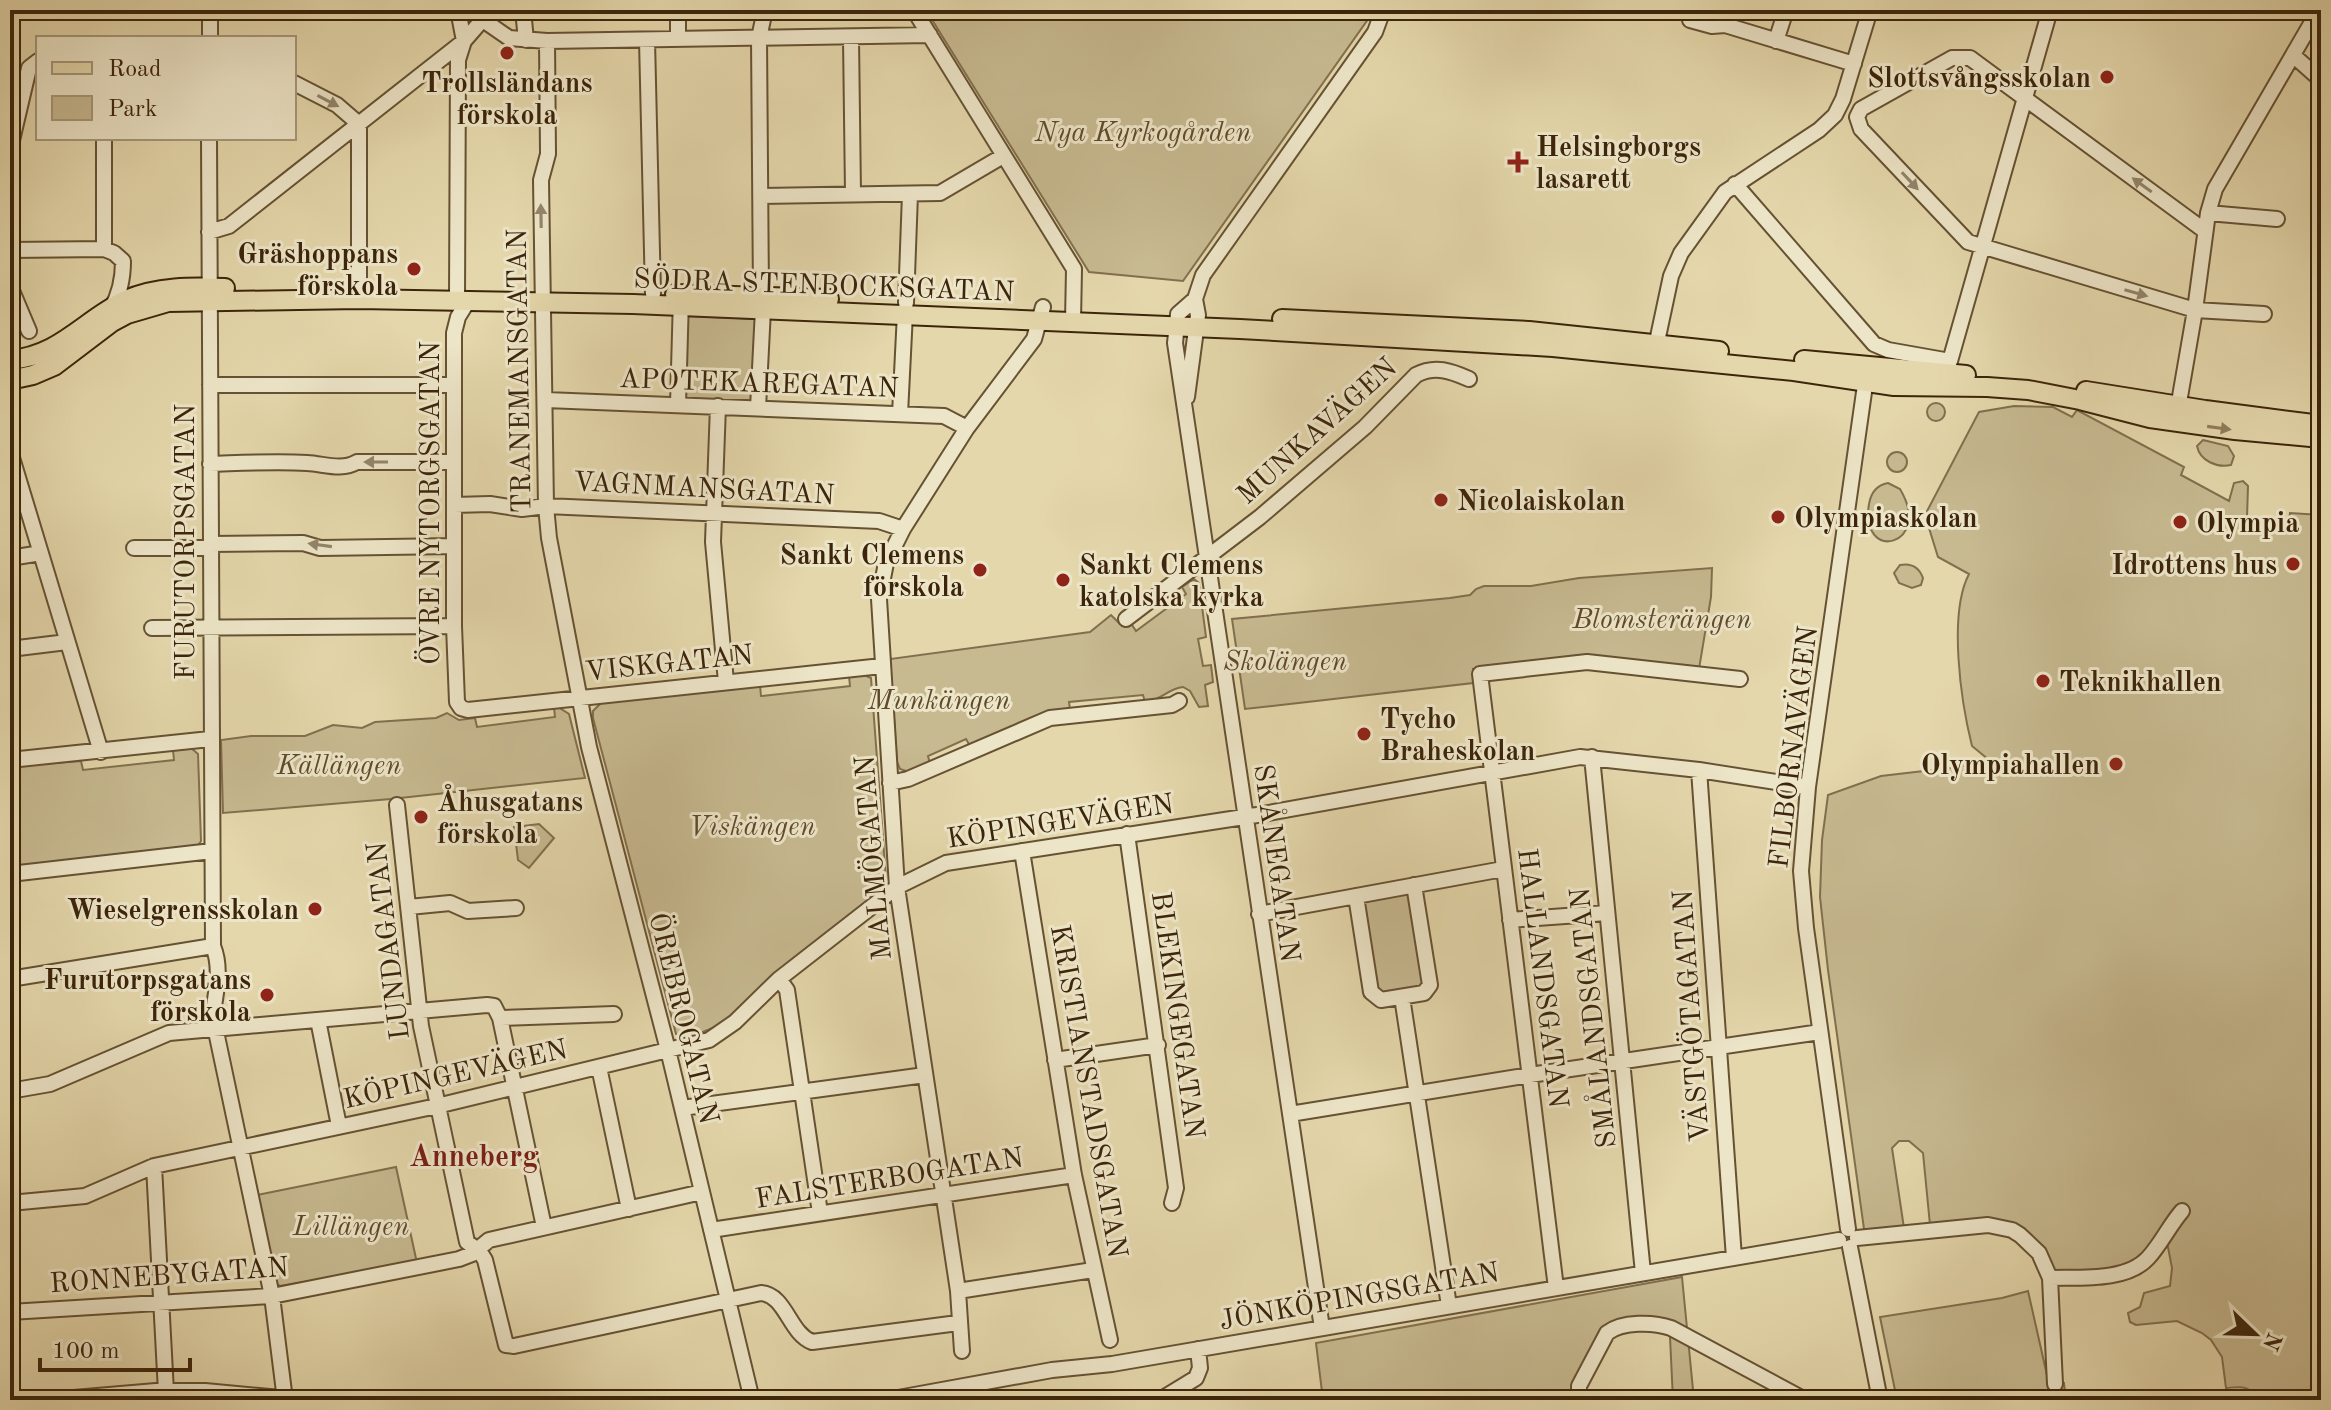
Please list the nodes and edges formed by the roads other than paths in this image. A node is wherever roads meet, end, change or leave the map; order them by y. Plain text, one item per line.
1 (210, 10) edge
2 (458, 10) edge
3 (523, 10) edge
4 (678, 10) edge
5 (765, 10) edge
6 (914, 10) edge
7 (1383, 10) edge
8 (1786, 10) edge
9 (1870, 10) edge
10 (2050, 10) edge
11 (2319, 10) edge
12 (487, 15) edge
13 (1690, 20) dead end
14 (930, 35) junction
15 (210, 36) edge
16 (759, 38) junction
17 (851, 38) junction
18 (678, 39) junction
19 (526, 40) junction
20 (647, 40) junction
21 (464, 41) junction
22 (547, 41) junction
23 (1776, 41) junction
24 (2294, 56) junction
25 (35, 62) edge
26 (1854, 64) junction
27 (2321, 80) edge
28 (296, 84) edge
29 (2025, 100) junction
30 (359, 124) junction
31 (104, 140) edge
32 (209, 140) edge
33 (10, 149) edge
34 (1003, 156) junction
35 (1735, 184) junction
36 (853, 194) junction
37 (910, 194) junction
38 (761, 196) junction
39 (2208, 213) junction
40 (2277, 219) dead end
41 (2205, 231) junction
42 (209, 232) junction
43 (1982, 248) junction
44 (104, 249) junction
45 (10, 250) edge
46 (123, 271) junction
47 (10, 286) edge
48 (148, 293) junction
49 (359, 293) junction
50 (209, 294) junction
51 (653, 294) junction
52 (460, 296) junction
53 (544, 299) junction
54 (681, 300) junction
55 (762, 302) junction
56 (906, 308) junction
57 (111, 309) junction
58 (2195, 310) junction
59 (1042, 314) junction
60 (1196, 314) junction
61 (2264, 314) dead end
62 (1073, 315) junction
63 (1177, 320) junction
64 (29, 331) dead end
65 (1656, 350) junction
66 (10, 360) edge
67 (1866, 375) junction
68 (1469, 379) dead end
69 (10, 380) edge
70 (210, 385) junction
71 (453, 385) junction
72 (546, 400) junction
73 (678, 404) junction
74 (1185, 405) junction
75 (718, 406) junction
76 (758, 408) junction
77 (900, 414) junction
78 (2177, 414) junction
79 (2320, 426) edge
80 (967, 428) junction
81 (10, 451) edge
82 (454, 462) junction
83 (210, 464) junction
84 (454, 505) junction
85 (546, 506) junction
86 (714, 513) junction
87 (903, 529) junction
88 (210, 546) junction
89 (454, 546) junction
90 (134, 548) dead end
91 (41, 553) junction
92 (10, 558) edge
93 (1207, 558) junction
94 (1126, 619) dead end
95 (454, 626) junction
96 (152, 628) dead end
97 (211, 630) junction
98 (67, 642) junction
99 (10, 649) edge
100 (882, 666) junction
101 (1740, 679) dead end
102 (726, 682) junction
103 (578, 699) junction
104 (1179, 701) dead end
105 (461, 708) joint
106 (210, 739) junction
107 (101, 752) junction
108 (1592, 757) junction
109 (10, 760) edge
110 (1699, 770) junction
111 (1492, 771) junction
112 (890, 783) junction
113 (1808, 787) junction
114 (397, 805) dead end
115 (1245, 817) junction
116 (1127, 834) junction
117 (212, 851) junction
118 (1022, 851) junction
119 (1503, 869) junction
120 (10, 874) edge
121 (1414, 885) junction
122 (897, 887) junction
123 (1356, 896) junction
124 (409, 907) junction
125 (516, 908) dead end
126 (1607, 913) junction
127 (1259, 914) junction
128 (1510, 920) junction
129 (213, 946) junction
130 (10, 979) edge
131 (779, 979) junction
132 (1402, 997) junction
133 (421, 1010) junction
134 (614, 1014) dead end
135 (500, 1018) junction
136 (318, 1020) junction
137 (215, 1031) junction
138 (1820, 1032) junction
139 (1158, 1045) junction
140 (1719, 1047) junction
141 (668, 1050) junction
142 (1055, 1060) junction
143 (1623, 1061) junction
144 (599, 1067) junction
145 (925, 1075) junction
146 (1530, 1075) junction
147 (515, 1087) junction
148 (804, 1090) junction
149 (10, 1091) edge
150 (1416, 1093) junction
151 (437, 1106) junction
152 (682, 1108) junction
153 (1290, 1114) junction
154 (339, 1126) junction
155 (240, 1147) junction
156 (154, 1166) junction
157 (1074, 1175) junction
158 (702, 1192) junction
159 (942, 1195) junction
160 (10, 1203) edge
161 (1172, 1203) dead end
162 (629, 1209) junction
163 (2182, 1211) dead end
164 (820, 1213) junction
165 (544, 1227) junction
166 (711, 1230) junction
167 (1849, 1239) junction
168 (477, 1249) junction
169 (1734, 1258) junction
170 (1093, 1270) junction
171 (1643, 1273) junction
172 (2050, 1278) junction
173 (1556, 1288) junction
174 (958, 1291) junction
175 (272, 1296) junction
176 (726, 1299) junction
177 (163, 1304) junction
178 (1449, 1306) junction
179 (10, 1312) edge
180 (958, 1323) junction
181 (1322, 1328) junction
182 (1110, 1340) dead end
183 (1198, 1349) junction
184 (740, 1350) junction
185 (962, 1351) dead end
186 (2055, 1384) dead end
187 (168, 1396) edge
188 (1584, 1396) edge
189 (285, 1399) edge
190 (50, 1400) edge
191 (303, 1400) edge
192 (752, 1400) edge
193 (763, 1400) edge
194 (887, 1400) edge
195 (1160, 1400) edge
196 (1805, 1400) edge
197 (1880, 1400) edge

1 - 15 street
2 - 21 street
3 - 19 street
4 - 18 street
5 - 16 street
6 - 14 street
7 - 60 street, SKÅNEGATAN
8 - 23 street
9 - 26 street
10 - 29 street
11 - 24 street
12 - 19 street
12 - 21 street
13 - 23 street
14 - 17 street
14 - 34 street
16 - 17 street
16 - 18 street
16 - 38 street
17 - 36 street
18 - 20 street
19 - 22 street
20 - 22 street
20 - 51 street
21 - 30 street
21 - 52 street
53 -> 22 street, TRANEMANSGATAN
23 - 26 street
24 - 27 street
24 - 39 street
25 - 33 street
26 - 35 street
28 -> 30 street
41 -> 29 street
29 - 43 street
29 -> 43 street
30 - 42 street
30 - 49 street
31 - 44 street
32 - 42 street, FURUTORPSGATAN
34 - 37 street
34 - 62 street
35 - 43 street
35 - 65 street
36 - 37 street
36 - 38 street
37 - 56 street
38 - 55 street
39 - 40 street
39 - 41 street
41 - 58 street
42 - 50 street, FURUTORPSGATAN
43 -> 58 street
44 - 45 street
44 - 46 street
46 - 48 street
46 - 57 street
47 - 64 street
48 - 50 main road, SÖDRA STENBOCKSGATAN
48 - 57 main road, SÖDRA STENBOCKSGATAN
49 - 50 main road, SÖDRA STENBOCKSGATAN
49 - 52 main road, SÖDRA STENBOCKSGATAN
50 - 69 main road, SÖDRA STENBOCKSGATAN
50 - 70 street, FURUTORPSGATAN
51 - 53 main road, SÖDRA STENBOCKSGATAN
51 - 54 main road, SÖDRA STENBOCKSGATAN
52 - 53 main road, SÖDRA STENBOCKSGATAN
52 - 71 street, ÖVRE NYTORGSGATAN
53 - 54 main road, SÖDRA STENBOCKSGATAN
53 - 72 street, TRANEMANSGATAN
54 - 55 main road, SÖDRA STENBOCKSGATAN
54 - 73 street
55 - 56 main road, SÖDRA STENBOCKSGATAN
55 - 76 street
56 - 59 main road, SÖDRA STENBOCKSGATAN
56 - 77 street
57 - 66 main road, SÖDRA STENBOCKSGATAN
58 - 61 street
58 - 78 street
59 - 62 main road, SÖDRA STENBOCKSGATAN
59 - 80 street, MALMÖGATAN
60 - 63 main road, SÖDRA STENBOCKSGATAN
60 - 65 main road, SÖDRA STENBOCKSGATAN
60 - 74 street, SKÅNEGATAN
62 - 63 main road, SÖDRA STENBOCKSGATAN
63 - 74 street, SKÅNEGATAN
65 - 67 main road, SÖDRA STENBOCKSGATAN
67 - 78 main road, SÖDRA STENBOCKSGATAN
67 - 113 street, FILBORNAVÄGEN
68 - 93 street, MUNKAVÄGEN
70 - 71 street
70 - 83 street, FURUTORPSGATAN
71 - 82 street, ÖVRE NYTORGSGATAN
72 - 73 street, APOTEKAREGATAN
72 - 85 street, TRANEMANSGATAN
73 - 75 street, APOTEKAREGATAN
74 - 93 street, SKÅNEGATAN
75 - 76 street, APOTEKAREGATAN
75 - 86 street
76 - 77 street, APOTEKAREGATAN
77 - 80 street, APOTEKAREGATAN
78 - 79 main road, SÖDRA STENBOCKSGATAN
80 - 87 street, MALMÖGATAN
81 - 91 street
82 -> 83 street
82 - 84 street, ÖVRE NYTORGSGATAN
83 - 88 street, FURUTORPSGATAN
84 - 85 street, VAGNMANSGATAN
84 - 89 street, ÖVRE NYTORGSGATAN
85 - 86 street, VAGNMANSGATAN
85 - 103 street, TRANEMANSGATAN
86 - 87 street, VAGNMANSGATAN
86 - 102 street
87 - 100 street, MALMÖGATAN
89 -> 88 street
88 - 90 street
88 - 97 street, FURUTORPSGATAN
89 - 95 street, ÖVRE NYTORGSGATAN
91 - 92 street
91 - 98 street
93 - 94 street, MUNKAVÄGEN
93 - 115 street, SKÅNEGATAN
95 - 97 street
95 - 105 street, ÖVRE NYTORGSGATAN
96 - 97 street
97 - 106 street, FURUTORPSGATAN
98 - 99 street
98 - 107 street
100 - 102 street, VISKGATAN
100 - 112 street, MALMÖGATAN
101 - 111 street, HALLANDSGATAN
102 - 103 street, VISKGATAN
103 - 105 street, VISKGATAN
103 - 141 street, ÖREBROGATAN
104 - 112 street
106 - 107 street
106 - 117 street, FURUTORPSGATAN
107 - 109 street
108 - 110 street, KÖPINGEVÄGEN
108 - 111 street, KÖPINGEVÄGEN
108 - 126 street, SMÅLANDSGATAN
110 - 113 street, KÖPINGEVÄGEN
110 - 140 street, VÄSTGÖTAGATAN
111 - 115 street, KÖPINGEVÄGEN
111 - 119 street, HALLANDSGATAN
112 - 122 street, MALMÖGATAN
113 - 138 street, FILBORNAVÄGEN
114 - 124 street, LUNDAGATAN
115 - 116 street, KÖPINGEVÄGEN
115 - 127 street, SKÅNEGATAN
116 - 118 street, KÖPINGEVÄGEN
116 - 139 street, BLEKINGEGATAN
117 - 120 street
117 - 129 street, FURUTORPSGATAN
118 - 122 street, KÖPINGEVÄGEN
118 - 142 street, KRISTIANSTADSGATAN
119 - 121 street
119 - 128 street, HALLANDSGATAN
121 - 123 street
121 - 132 street
122 - 131 street, KÖPINGEVÄGEN
122 - 145 street, MALMÖGATAN
123 - 127 street
123 - 132 street
124 - 125 street
124 - 133 street, LUNDAGATAN
126 - 128 street
126 - 143 street, SMÅLANDSGATAN
127 - 153 street, SKÅNEGATAN
128 - 146 street, HALLANDSGATAN
129 - 130 street
129 - 137 street, FURUTORPSGATAN
131 - 141 street, KÖPINGEVÄGEN
131 - 148 street
132 - 150 street
133 - 135 street
133 - 136 street
133 - 151 street, LUNDAGATAN
134 - 135 street
135 - 147 street
136 - 137 street
136 - 154 street
137 - 149 street
137 - 155 street, FURUTORPSGATAN
138 - 140 street
138 - 167 street, FILBORNAVÄGEN
139 - 142 street
139 - 161 street, BLEKINGEGATAN
140 - 143 street
140 - 169 street, VÄSTGÖTAGATAN
141 - 144 street, KÖPINGEVÄGEN
141 - 152 street, ÖREBROGATAN
142 - 157 street, KRISTIANSTADSGATAN
143 - 146 street
143 - 171 street, SMÅLANDSGATAN
144 - 147 street, KÖPINGEVÄGEN
144 - 162 street
145 - 148 street
145 - 159 street, MALMÖGATAN
146 - 150 street
146 - 173 street, HALLANDSGATAN
147 - 151 street, KÖPINGEVÄGEN
147 - 165 street
148 - 152 street
148 - 164 street
150 - 153 street
150 - 178 street
151 - 154 street, KÖPINGEVÄGEN
151 - 168 street, LUNDAGATAN
152 - 158 street, ÖREBROGATAN
153 - 181 street, SKÅNEGATAN
154 - 155 street, KÖPINGEVÄGEN
155 - 156 street, KÖPINGEVÄGEN
155 - 175 street, FURUTORPSGATAN
156 - 160 street, KÖPINGEVÄGEN
156 - 177 street
157 - 159 street, FALSTERBOGATAN
157 - 170 street, KRISTIANSTADSGATAN
158 - 162 street, RONNEBYGATAN
158 - 166 street, ÖREBROGATAN
159 - 164 street, FALSTERBOGATAN
159 - 174 street, MALMÖGATAN
162 - 165 street, RONNEBYGATAN
163 - 172 street
164 - 166 street, FALSTERBOGATAN
165 - 168 street, RONNEBYGATAN
166 - 176 street, ÖREBROGATAN
167 - 169 street, JÖNKÖPINGSGATAN
167 - 172 street, JÖNKÖPINGSGATAN
167 - 197 street, FILBORNAVÄGEN
168 - 175 street, RONNEBYGATAN
168 - 176 street, LUNDAGATAN
169 - 171 street, JÖNKÖPINGSGATAN
170 - 174 street
170 - 182 street, KRISTIANSTADSGATAN
171 - 173 street, JÖNKÖPINGSGATAN
172 - 186 street
173 - 178 street, JÖNKÖPINGSGATAN
174 - 180 street, MALMÖGATAN
175 - 177 street, RONNEBYGATAN
175 - 189 street, FURUTORPSGATAN
176 - 180 street
176 - 184 street, ÖREBROGATAN
177 - 179 street, RONNEBYGATAN
177 - 187 street
178 - 181 street, JÖNKÖPINGSGATAN
180 - 185 street, MALMÖGATAN
181 - 183 street, JÖNKÖPINGSGATAN
183 - 194 street, JÖNKÖPINGSGATAN
183 - 195 street
184 - 192 street, ÖREBROGATAN
184 - 193 street, ÖREBROGATAN
187 - 189 street
187 - 190 street
188 - 196 street
189 - 191 street

